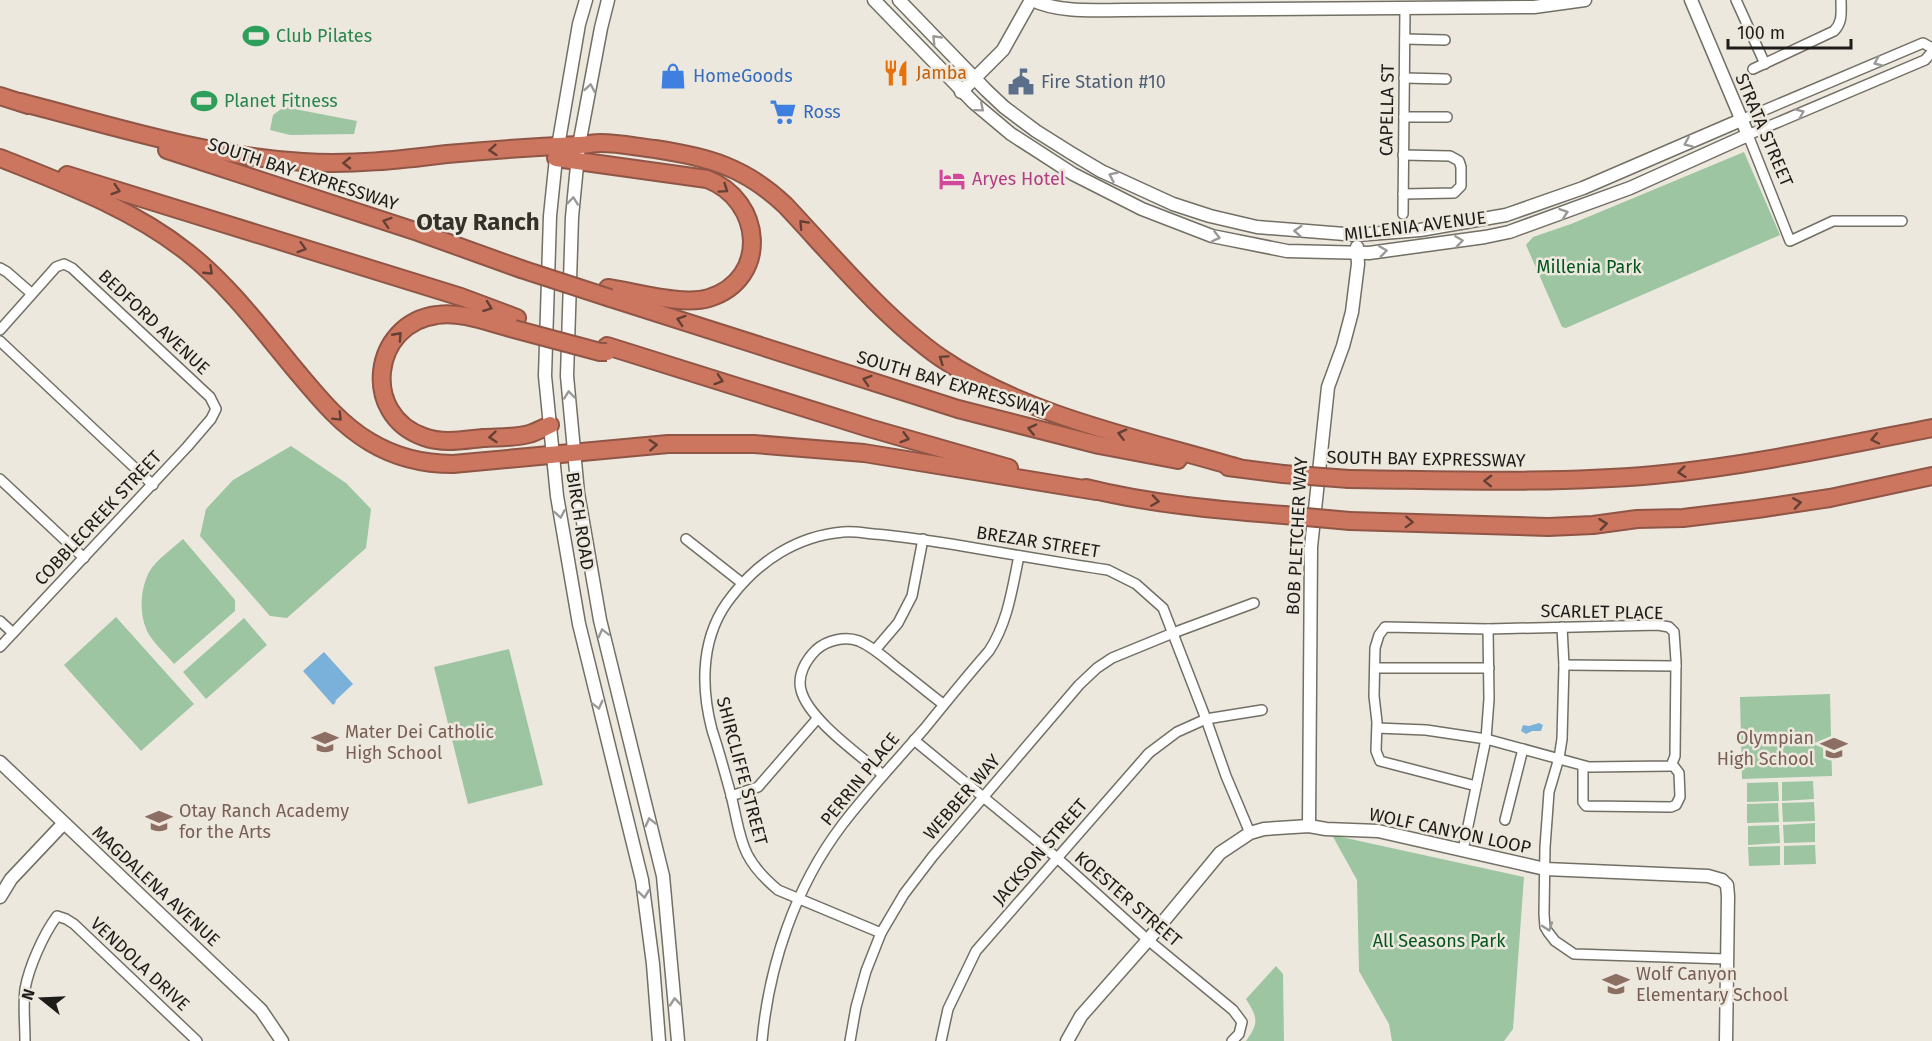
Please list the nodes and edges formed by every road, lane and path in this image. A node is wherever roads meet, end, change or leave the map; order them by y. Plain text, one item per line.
1 (586, 0) edge
2 (608, 0) edge
3 (874, 0) edge
4 (899, 0) edge
5 (1032, 0) edge
6 (1586, 0) edge
7 (1691, 0) edge
8 (1736, 0) edge
9 (1841, 0) edge
10 (1360, 4) edge
11 (1405, 7) junction
12 (1405, 39) junction
13 (1444, 40) dead end
14 (1932, 50) edge
15 (1765, 64) junction
16 (1753, 69) dead end
17 (975, 78) junction
18 (1404, 78) junction
19 (1446, 79) dead end
20 (961, 92) junction
21 (0, 96) edge
22 (20, 102) junction
23 (1404, 117) junction
24 (1447, 117) dead end
25 (1741, 120) junction
26 (1748, 135) junction
27 (557, 151) junction
28 (578, 153) junction
29 (1403, 155) junction
30 (0, 156) edge
31 (1403, 194) junction
32 (1167, 201) junction
33 (1403, 214) dead end
34 (1504, 215) junction
35 (1161, 217) junction
36 (1902, 221) dead end
37 (1509, 232) junction
38 (1357, 235) junction
39 (1358, 254) junction
40 (0, 268) edge
41 (609, 293) junction
42 (31, 294) junction
43 (516, 323) junction
44 (0, 330) edge
45 (0, 341) edge
46 (216, 409) joint
47 (550, 425) junction
48 (1932, 428) edge
49 (574, 454) junction
50 (553, 456) junction
51 (1239, 468) junction
52 (1932, 476) edge
53 (0, 480) edge
54 (153, 485) junction
55 (1096, 490) junction
56 (686, 539) dead end
57 (923, 539) junction
58 (1019, 556) junction
59 (84, 558) junction
60 (742, 583) junction
61 (1254, 603) dead end
62 (0, 621) edge
63 (1562, 627) junction
64 (1488, 629) junction
65 (13, 633) junction
66 (1173, 633) junction
67 (0, 647) edge
68 (875, 650) junction
69 (1564, 665) junction
70 (1676, 666) junction
71 (1376, 668) junction
72 (1489, 668) junction
73 (943, 704) junction
74 (1262, 710) dead end
75 (818, 719) junction
76 (1206, 719) junction
77 (1377, 728) junction
78 (1486, 739) junction
79 (914, 740) junction
80 (1523, 749) junction
81 (1559, 758) junction
82 (0, 762) edge
83 (1672, 764) junction
84 (1584, 766) junction
85 (883, 775) junction
86 (1476, 786) junction
87 (731, 796) junction
88 (984, 797) junction
89 (1505, 820) dead end
90 (63, 824) junction
91 (1309, 826) junction
92 (1250, 833) junction
93 (1463, 850) junction
94 (1056, 857) junction
95 (1545, 869) junction
96 (0, 897) edge
97 (799, 899) junction
98 (881, 933) junction
99 (1148, 940) junction
100 (1726, 959) junction
101 (25, 1041) edge
102 (197, 1041) edge
103 (282, 1041) edge
104 (659, 1041) edge
105 (678, 1041) edge
106 (762, 1041) edge
107 (850, 1041) edge
108 (941, 1041) edge
109 (1067, 1041) edge
110 (1232, 1041) edge
111 (1726, 1041) edge

1 - 27 street, BIRCH ROAD
28 -> 2 street, BIRCH ROAD
3 - 20 street, MILLENIA AVENUE
17 -> 4 street, MILLENIA AVENUE
5 - 10 street
5 - 17 street
6 - 11 street
7 - 25 street, STRATA STREET
8 - 15 street
9 - 15 street
10 - 11 street
11 - 12 street, CAPELLA ST
12 - 13 street
12 - 18 street, CAPELLA ST
14 -> 25 street, MILLENIA AVENUE
26 -> 14 street, MILLENIA AVENUE
15 - 16 street
17 - 20 street
32 -> 17 street, MILLENIA AVENUE
18 - 19 street
18 - 23 street, CAPELLA ST
20 -> 35 street, MILLENIA AVENUE
21 - 22 highway, SOUTH BAY EXPRESSWAY
27 -> 22 highway
41 -> 22 highway, SOUTH BAY EXPRESSWAY, bridge
23 - 24 street
23 - 29 street, CAPELLA ST
25 - 26 street, STRATA STREET
25 -> 34 street, MILLENIA AVENUE
26 - 36 street, STRATA STREET
37 -> 26 street, MILLENIA AVENUE
27 - 28 highway
27 - 47 street, BIRCH ROAD
28 -> 41 highway
49 -> 28 street, BIRCH ROAD
51 -> 28 highway
29 - 31 street, CAPELLA ST
29 - 31 street
30 -> 43 highway
30 -> 50 highway
31 - 33 street, CAPELLA ST
32 - 35 street
38 -> 32 street, MILLENIA AVENUE
34 - 37 street
34 - 38 street, MILLENIA AVENUE
35 -> 39 street, MILLENIA AVENUE
39 -> 37 street, MILLENIA AVENUE
38 - 39 street, BOB PLETCHER WAY
39 - 91 street, BOB PLETCHER WAY
40 - 42 street
51 -> 41 highway, SOUTH BAY EXPRESSWAY
42 - 44 street
42 - 46 street, BEDFORD AVENUE
47 -> 43 highway
43 -> 55 highway, bridge
45 - 54 street
46 - 54 street, COBBLECREEK STREET
47 - 50 street, BIRCH ROAD
48 -> 51 highway, SOUTH BAY EXPRESSWAY, bridge
49 - 50 highway
49 -> 55 highway
105 -> 49 street, BIRCH ROAD
50 -> 104 street, BIRCH ROAD
55 -> 52 highway, bridge
53 - 59 street
54 - 59 street, COBBLECREEK STREET
56 - 60 street
57 - 58 street, BREZAR STREET
57 - 60 street, BREZAR STREET
57 - 68 street
58 - 66 street, BREZAR STREET
58 - 73 street, PERRIN PLACE
59 - 65 street, COBBLECREEK STREET
60 - 87 street, SHIRCLIFFE STREET
61 - 66 street, WEBBER WAY
62 - 65 street
63 - 64 street, SCARLET PLACE
63 - 69 street
63 - 70 street, SCARLET PLACE
64 - 71 street, SCARLET PLACE
64 - 72 street
65 - 67 street, COBBLECREEK STREET
66 - 76 street, BREZAR STREET
66 - 88 street, WEBBER WAY
68 - 73 street
68 - 75 street
69 - 70 street
69 - 81 street
70 - 83 street, SCARLET PLACE
71 - 72 street
71 - 77 street, SCARLET PLACE
72 - 78 street
73 - 79 street, PERRIN PLACE
74 - 76 street, JACKSON STREET
75 - 85 street
75 - 87 street
76 - 92 street, BREZAR STREET
76 - 94 street, JACKSON STREET
77 - 78 street
77 - 86 street, SCARLET PLACE
78 - 80 street
78 - 86 street
79 - 85 street, PERRIN PLACE
79 - 88 street, KOESTER STREET
80 - 81 street
80 - 89 street
81 - 84 street
81 - 95 street
82 - 90 street, MAGDALENA AVENUE
83 - 84 street
83 - 84 street
85 - 97 street, PERRIN PLACE
86 - 93 street
87 - 97 street, SHIRCLIFFE STREET
88 - 94 street, KOESTER STREET
88 - 98 street, WEBBER WAY
90 - 96 street
90 - 103 street, MAGDALENA AVENUE
91 - 92 street, WOLF CANYON LOOP
91 - 93 street, WOLF CANYON LOOP
92 - 99 street, WOLF CANYON LOOP
93 - 95 street, WOLF CANYON LOOP
94 - 99 street, KOESTER STREET
94 - 108 street, JACKSON STREET
95 -> 100 street
95 - 100 street, WOLF CANYON LOOP
97 - 98 street, SHIRCLIFFE STREET
97 - 106 street, PERRIN PLACE
98 - 107 street, WEBBER WAY
99 - 109 street, WOLF CANYON LOOP
99 - 110 street, KOESTER STREET
100 - 111 street, WOLF CANYON LOOP
101 - 102 street, VENDOLA DRIVE

